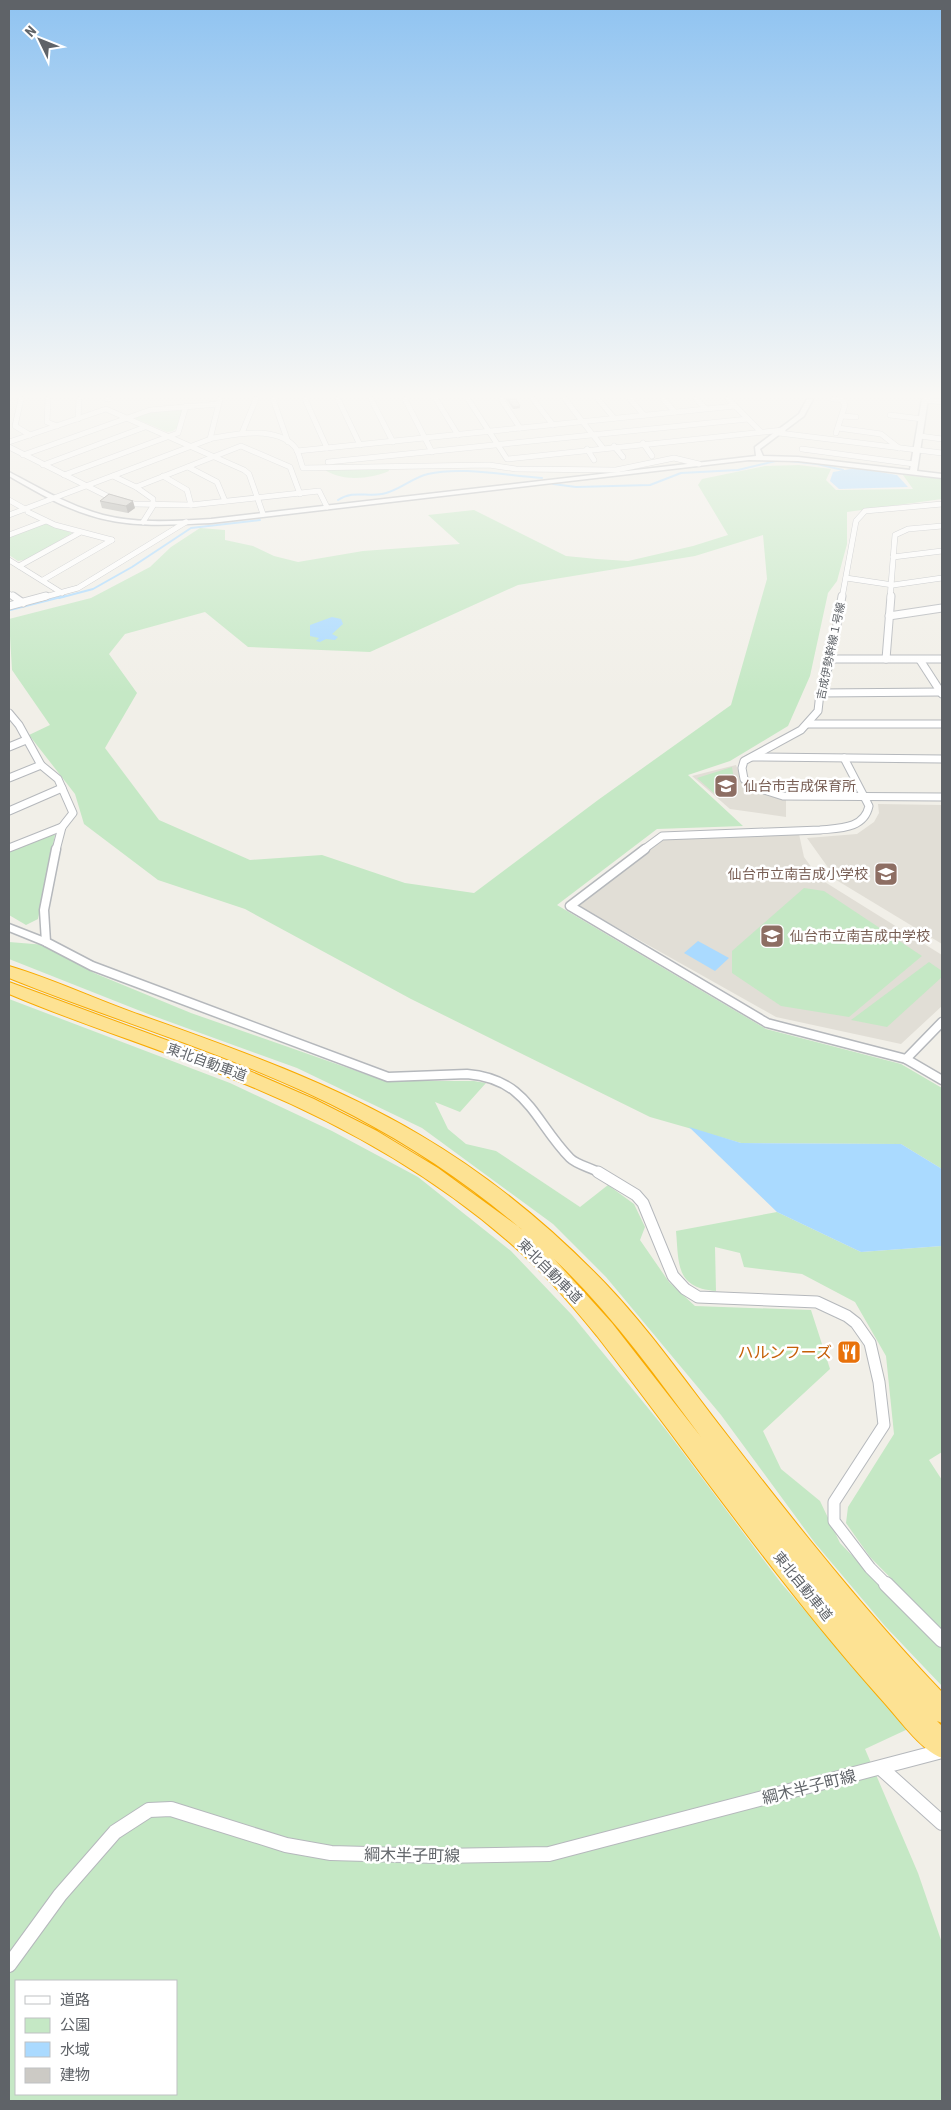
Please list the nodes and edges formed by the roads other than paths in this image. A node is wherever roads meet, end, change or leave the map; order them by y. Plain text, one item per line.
1 (114, 497) edge
2 (151, 497) edge
3 (189, 497) edge
4 (224, 497) edge
5 (263, 497) edge
6 (322, 497) edge
7 (409, 497) edge
8 (55, 498) joint
9 (257, 498) junction
10 (9, 500) edge
11 (225, 501) junction
12 (942, 504) edge
13 (191, 505) junction
14 (153, 506) junction
15 (327, 507) junction
16 (27, 510) junction
17 (263, 514) junction
18 (9, 516) edge
19 (46, 521) junction
20 (142, 522) junction
21 (186, 522) junction
22 (942, 526) edge
23 (79, 533) junction
24 (9, 535) edge
25 (942, 551) edge
26 (893, 557) junction
27 (9, 560) edge
28 (19, 566) junction
29 (846, 578) junction
30 (942, 578) edge
31 (43, 580) junction
32 (893, 585) junction
33 (62, 593) junction
34 (9, 594) edge
35 (23, 602) junction
36 (9, 606) edge
37 (942, 608) edge
38 (889, 616) junction
39 (831, 659) junction
40 (886, 659) junction
41 (942, 659) edge
42 (920, 660) junction
43 (820, 693) junction
44 (942, 694) edge
45 (9, 713) edge
46 (808, 724) junction
47 (942, 724) edge
48 (26, 740) junction
49 (9, 747) edge
50 (753, 757) junction
51 (844, 758) junction
52 (942, 759) edge
53 (41, 765) junction
54 (9, 778) edge
55 (62, 788) junction
56 (865, 796) junction
57 (942, 797) edge
58 (9, 811) edge
59 (62, 826) junction
60 (9, 848) edge
61 (9, 927) edge
62 (46, 942) junction
63 (9, 972) edge
64 (9, 988) edge
65 (942, 1022) edge
66 (906, 1059) junction
67 (942, 1080) edge
68 (942, 1640) edge
69 (942, 1710) edge
70 (942, 1745) edge
71 (942, 1752) edge
72 (900, 1764) joint
73 (882, 1769) junction
74 (942, 1823) edge
75 (9, 1965) edge

1 - 14 street
2 - 14 street
3 - 13 street
4 - 11 street
5 - 9 street
6 - 15 street
7 - 15 street
8 - 16 street
8 - 20 street
9 - 11 street
9 - 17 street
10 - 16 street
11 - 13 street
12 - 29 street, 吉成伊勢幹線１号線
13 - 14 street
14 - 20 street
15 - 17 street
16 - 18 street
16 - 19 street
17 - 21 street
19 - 23 street
19 - 24 street
20 - 21 street
21 - 33 street
22 - 26 street
23 - 28 street
23 - 31 street
25 - 26 street
26 - 32 street
27 - 28 street
28 - 31 street
29 - 32 street
29 - 39 street, 吉成伊勢幹線１号線
30 - 32 street
31 - 33 street
32 - 38 street
33 - 35 street
34 - 35 street
35 - 36 street
37 - 38 street
38 - 40 street
39 - 40 street
39 - 43 street, 吉成伊勢幹線１号線
40 - 42 street
41 - 42 street
42 - 44 street
43 - 44 street
43 - 46 street, 吉成伊勢幹線１号線
45 - 48 street
46 - 47 street
46 - 50 street
48 - 49 street
48 - 53 street
50 - 51 street
50 - 56 street
51 - 52 street
51 - 56 street
53 - 54 street
53 - 55 street
55 - 58 street
55 - 59 street
56 - 57 street
56 - 66 street
59 - 60 street
59 - 62 street
61 - 62 street
62 - 68 street
63 - 69 highway, 東北自動車道
64 - 70 highway, 東北自動車道
65 - 66 street
66 - 67 street
71 - 72 street
72 - 73 street
73 - 74 street
73 - 75 street, 綱木半子町線

